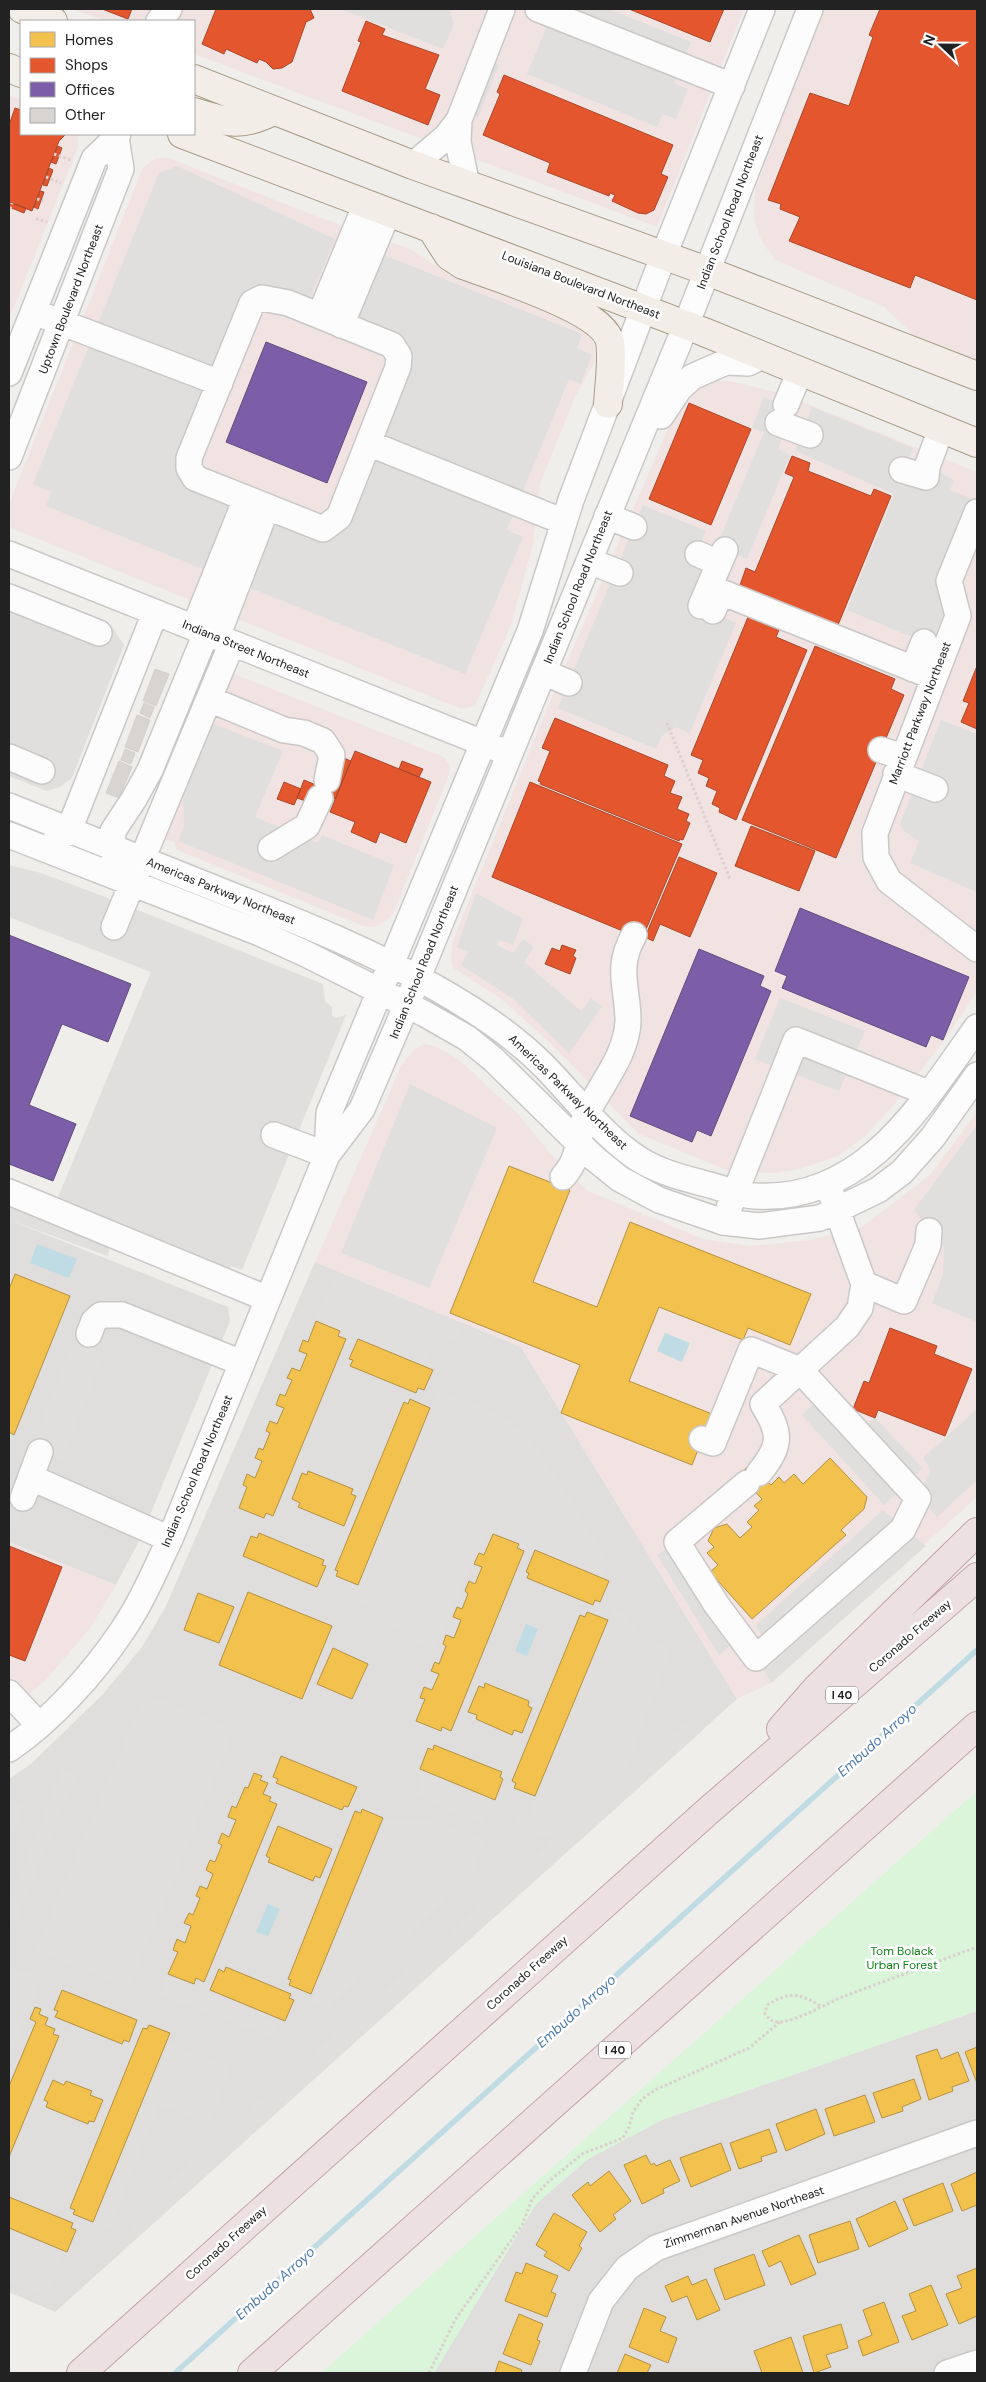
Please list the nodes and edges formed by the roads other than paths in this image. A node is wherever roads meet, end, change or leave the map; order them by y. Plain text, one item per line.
1 (22, 9) edge
2 (169, 9) edge
3 (502, 9) edge
4 (538, 9) edge
5 (762, 9) edge
6 (810, 9) edge
7 (50, 20) edge
8 (160, 20) edge
9 (195, 79) edge
10 (732, 86) junction
11 (273, 111) junction
12 (195, 112) edge
13 (459, 120) junction
14 (185, 135) edge
15 (117, 136) edge
16 (413, 166) junction
17 (467, 185) junction
18 (377, 208) junction
19 (431, 228) junction
20 (663, 257) junction
21 (707, 271) junction
22 (645, 309) junction
23 (33, 311) junction
24 (330, 320) junction
25 (62, 322) junction
26 (686, 325) junction
27 (762, 356) junction
28 (970, 368) edge
29 (9, 372) edge
30 (800, 372) junction
31 (220, 383) junction
32 (608, 404) junction
33 (941, 429) junction
34 (810, 435) dead end
35 (368, 443) junction
36 (977, 443) edge
37 (9, 457) edge
38 (902, 470) dead end
39 (256, 503) junction
40 (609, 512) junction
41 (977, 512) edge
42 (564, 522) junction
43 (634, 527) dead end
44 (9, 554) edge
45 (714, 556) dead end
46 (589, 561) junction
47 (620, 573) dead end
48 (64, 576) junction
49 (9, 597) edge
50 (967, 611) edge
51 (48, 613) junction
52 (155, 613) junction
53 (98, 633) dead end
54 (212, 635) junction
55 (924, 642) dead end
56 (543, 672) junction
57 (924, 673) junction
58 (569, 683) dead end
59 (209, 699) junction
60 (483, 742) junction
61 (510, 754) junction
62 (9, 757) edge
63 (893, 760) junction
64 (42, 771) dead end
65 (935, 789) dead end
66 (9, 806) edge
67 (68, 830) junction
68 (18, 838) edge
69 (112, 848) junction
70 (271, 848) dead end
71 (142, 859) junction
72 (127, 882) junction
73 (114, 927) dead end
74 (634, 935) dead end
75 (977, 949) edge
76 (390, 963) junction
77 (418, 978) junction
78 (379, 991) junction
79 (407, 1004) junction
80 (977, 1027) edge
81 (977, 1076) edge
82 (928, 1094) junction
83 (587, 1112) junction
84 (274, 1135) dead end
85 (580, 1144) junction
86 (327, 1155) junction
87 (563, 1178) dead end
88 (827, 1185) junction
89 (9, 1192) edge
90 (735, 1192) junction
91 (838, 1211) junction
92 (723, 1222) junction
93 (930, 1231) dead end
94 (864, 1284) junction
95 (268, 1299) junction
96 (89, 1334) dead end
97 (242, 1363) junction
98 (800, 1370) junction
99 (702, 1439) dead end
100 (40, 1452) dead end
101 (977, 1532) edge
102 (170, 1539) junction
103 (977, 1576) edge
104 (9, 1693) edge
105 (39, 1725) junction
106 (977, 1726) edge
107 (9, 1750) edge
108 (707, 1812) junction
109 (977, 2133) edge
110 (977, 2363) edge
111 (81, 2373) edge
112 (252, 2373) edge
113 (573, 2373) edge
114 (947, 2373) edge

1 - 7 main road
2 - 8 street
3 - 13 street
4 - 10 street
5 - 10 street, Indian School Road Northeast
6 - 21 street, Indian School Road Northeast
9 - 11 main road
10 - 20 street, Indian School Road Northeast
11 - 12 main road
11 - 16 main road
13 - 16 street
13 - 17 street
14 - 18 main road, Louisiana Boulevard Northeast
15 - 23 street, Uptown Boulevard Northeast
15 - 25 street, Uptown Boulevard Northeast
16 - 17 main road
17 - 20 main road
18 - 19 main road, Louisiana Boulevard Northeast
18 - 24 street
19 - 22 main road, Louisiana Boulevard Northeast
19 - 32 main road
20 - 21 main road
20 - 22 street, Indian School Road Northeast
21 - 26 street, Indian School Road Northeast
21 - 28 main road
22 - 26 main road, Louisiana Boulevard Northeast
22 - 32 street, Indian School Road Northeast
23 - 25 street
23 - 29 street, Uptown Boulevard Northeast
24 - 31 street
24 - 35 street
25 - 31 street
25 - 37 street, Uptown Boulevard Northeast
26 - 27 main road, Louisiana Boulevard Northeast
26 - 40 street, Indian School Road Northeast
27 - 30 main road, Louisiana Boulevard Northeast
27 - 40 street
30 - 33 main road, Louisiana Boulevard Northeast
30 - 34 street
31 - 39 street
32 - 42 street, Indian School Road Northeast
33 - 36 main road, Louisiana Boulevard Northeast
33 - 38 street
35 - 39 street
35 - 42 street
39 - 54 street
40 - 43 street
40 - 46 street, Indian School Road Northeast
41 - 50 street, Marriott Parkway Northeast
42 - 60 street, Indian School Road Northeast
44 - 48 street, Indiana Street Northeast
45 - 57 street
46 - 47 street
46 - 56 street, Indian School Road Northeast
48 - 51 street
48 - 52 street, Indiana Street Northeast
49 - 51 street
50 - 57 street, Marriott Parkway Northeast
51 - 53 street
52 - 54 street, Indiana Street Northeast
52 - 67 street
54 - 59 street
54 - 60 street, Indiana Street Northeast
54 - 69 street
55 - 57 street
56 - 58 street
56 - 61 street, Indian School Road Northeast
57 - 63 street, Marriott Parkway Northeast
59 - 70 street
59 - 71 street
60 - 61 street, Indiana Street Northeast
60 - 76 street, Indian School Road Northeast
61 - 77 street, Indian School Road Northeast
62 - 64 street
63 - 65 street
63 - 75 street, Marriott Parkway Northeast
66 - 67 street, Americas Parkway Northeast
67 - 68 street
67 - 69 street, Americas Parkway Northeast
68 - 72 street, Americas Parkway Northeast
69 - 71 street, Americas Parkway Northeast
69 - 72 street
71 - 72 street
71 - 76 street, Americas Parkway Northeast
72 - 73 street
72 - 78 street, Americas Parkway Northeast
74 - 83 street
76 - 77 street, Americas Parkway Northeast
76 - 78 street, Indian School Road Northeast
77 - 79 street, Indian School Road Northeast
77 - 83 street, Americas Parkway Northeast
78 - 79 street, Americas Parkway Northeast
78 - 86 street, Indian School Road Northeast
79 - 85 street, Americas Parkway Northeast
79 - 86 street, Indian School Road Northeast
80 - 82 street, Americas Parkway Northeast
81 - 91 street, Americas Parkway Northeast
82 - 88 street, Americas Parkway Northeast
82 - 90 street
83 - 85 street
83 - 90 street, Americas Parkway Northeast
84 - 86 street
85 - 87 street
85 - 92 street, Americas Parkway Northeast
86 - 95 street, Indian School Road Northeast
88 - 90 street, Americas Parkway Northeast
88 - 91 street
89 - 95 street
90 - 92 street
91 - 92 street, Americas Parkway Northeast
91 - 94 street
93 - 94 street
94 - 98 street
95 - 97 street, Indian School Road Northeast
96 - 97 street
97 - 102 street, Indian School Road Northeast
98 - 98 street
98 - 99 street
100 - 102 street
101 - 108 highway
102 - 105 street, Indian School Road Northeast
103 - 108 highway, Coronado Freeway / I 40
104 - 105 street
105 - 107 street, Indian School Road Northeast
106 - 112 highway, I 40
108 - 111 highway, Coronado Freeway / I 40
109 - 113 street, Zimmerman Avenue Northeast
110 - 114 street

